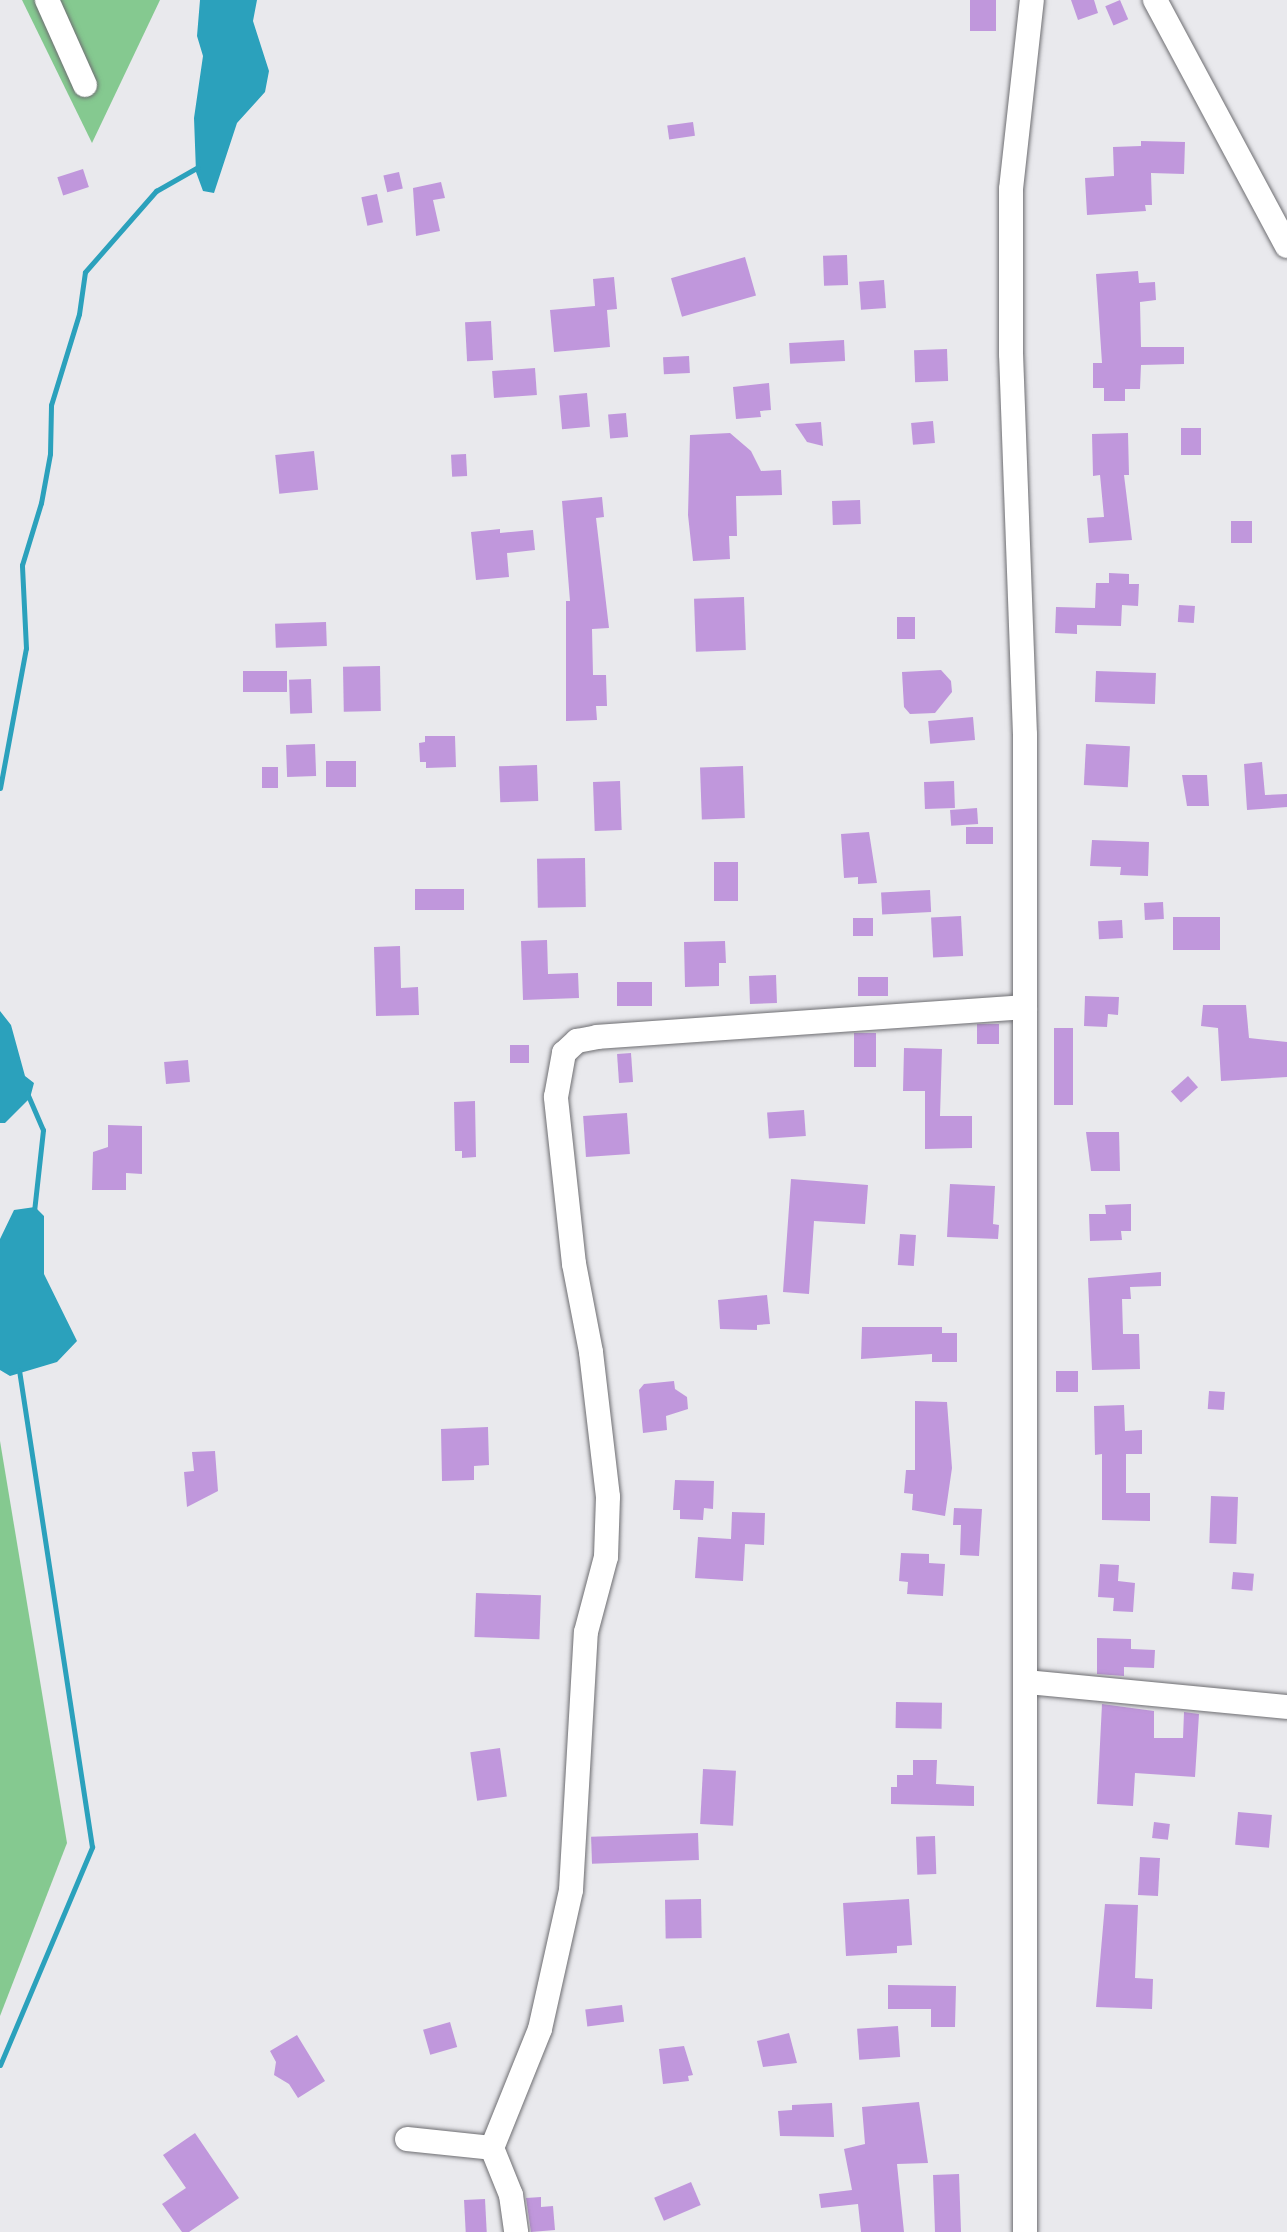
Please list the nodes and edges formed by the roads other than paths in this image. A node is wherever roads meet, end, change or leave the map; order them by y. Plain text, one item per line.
1 (47, 0) edge
2 (1032, 0) edge
3 (1155, 0) edge
4 (85, 85) dead end
5 (1287, 246) edge
6 (1025, 1007) junction
7 (1027, 1682) junction
8 (1287, 1707) edge
9 (407, 2139) dead end
10 (492, 2148) junction
11 (516, 2232) edge
12 (1025, 2232) edge

1 - 4 street
2 - 6 street
3 - 5 street
6 - 7 street
6 - 10 street
7 - 8 street
7 - 12 street
9 - 10 street
10 - 11 street

